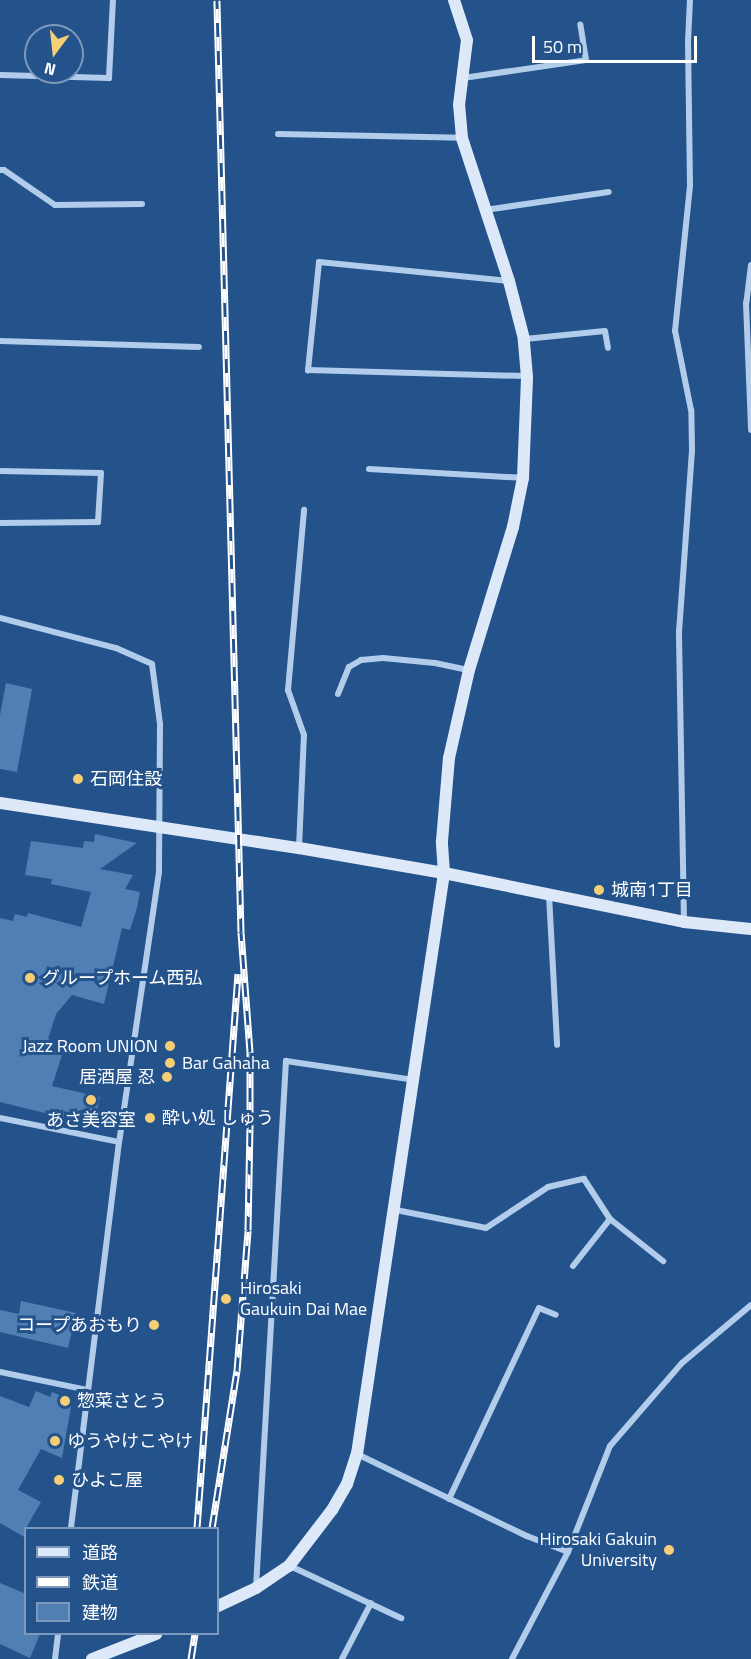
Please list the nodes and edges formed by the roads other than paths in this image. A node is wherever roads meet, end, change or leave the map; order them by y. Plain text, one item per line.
1 (113, 0) edge
2 (454, 0) edge
3 (690, 0) edge
4 (580, 24) dead end
5 (0, 75) edge
6 (463, 78) junction
7 (278, 134) dead end
8 (462, 138) junction
9 (0, 170) edge
10 (609, 192) dead end
11 (142, 204) dead end
12 (484, 210) junction
13 (751, 266) edge
14 (509, 281) junction
15 (524, 339) junction
16 (0, 341) edge
17 (199, 347) dead end
18 (608, 348) dead end
19 (527, 376) junction
20 (751, 430) edge
21 (369, 469) dead end
22 (0, 471) edge
23 (523, 478) junction
24 (304, 510) dead end
25 (0, 522) edge
26 (0, 618) edge
27 (469, 670) junction
28 (338, 694) dead end
29 (0, 803) edge
30 (161, 828) junction
31 (298, 848) junction
32 (444, 873) junction
33 (549, 894) junction
34 (684, 922) junction
35 (751, 929) edge
36 (557, 1045) dead end
37 (415, 1080) junction
38 (0, 1118) edge
39 (119, 1142) junction
40 (396, 1210) junction
41 (610, 1219) junction
42 (663, 1261) dead end
43 (573, 1266) dead end
44 (751, 1305) edge
45 (748, 1312) edge
46 (556, 1315) dead end
47 (0, 1372) edge
48 (88, 1390) junction
49 (357, 1454) junction
50 (449, 1499) junction
51 (71, 1527) edge
52 (568, 1552) junction
53 (289, 1566) junction
54 (256, 1588) junction
55 (371, 1604) junction
56 (219, 1606) edge
57 (401, 1618) dead end
58 (58, 1635) edge
59 (153, 1635) edge
60 (55, 1659) edge
61 (92, 1659) edge
62 (342, 1659) edge
63 (512, 1659) edge

1 - 5 street
2 - 6 street
3 - 34 street
4 - 6 street
6 - 8 street
7 - 8 street
8 - 12 street
9 - 11 street
10 - 12 street
12 - 14 street
13 - 20 street
14 - 15 street
14 - 19 street
15 - 18 street
15 - 19 street
16 - 17 street
19 - 23 street
21 - 23 street
22 - 25 street
23 - 27 street
24 - 31 street
26 - 30 street
27 - 28 street
27 - 32 street
29 - 30 street
30 - 31 street
30 - 39 street
31 - 32 street
32 - 33 street
32 - 37 street
33 - 34 street
33 - 36 street
34 - 35 street
37 - 40 street
37 - 54 street
38 - 39 street
39 - 48 street
40 - 41 street
40 - 49 street
41 - 42 street
41 - 43 street
44 - 45 street
45 - 52 street
46 - 50 street
47 - 48 street
48 - 51 street
49 - 50 street
49 - 53 street
50 - 52 street
52 - 63 street
53 - 54 street
53 - 55 street
54 - 56 street
55 - 57 street
55 - 62 street
58 - 60 street
59 - 61 street

